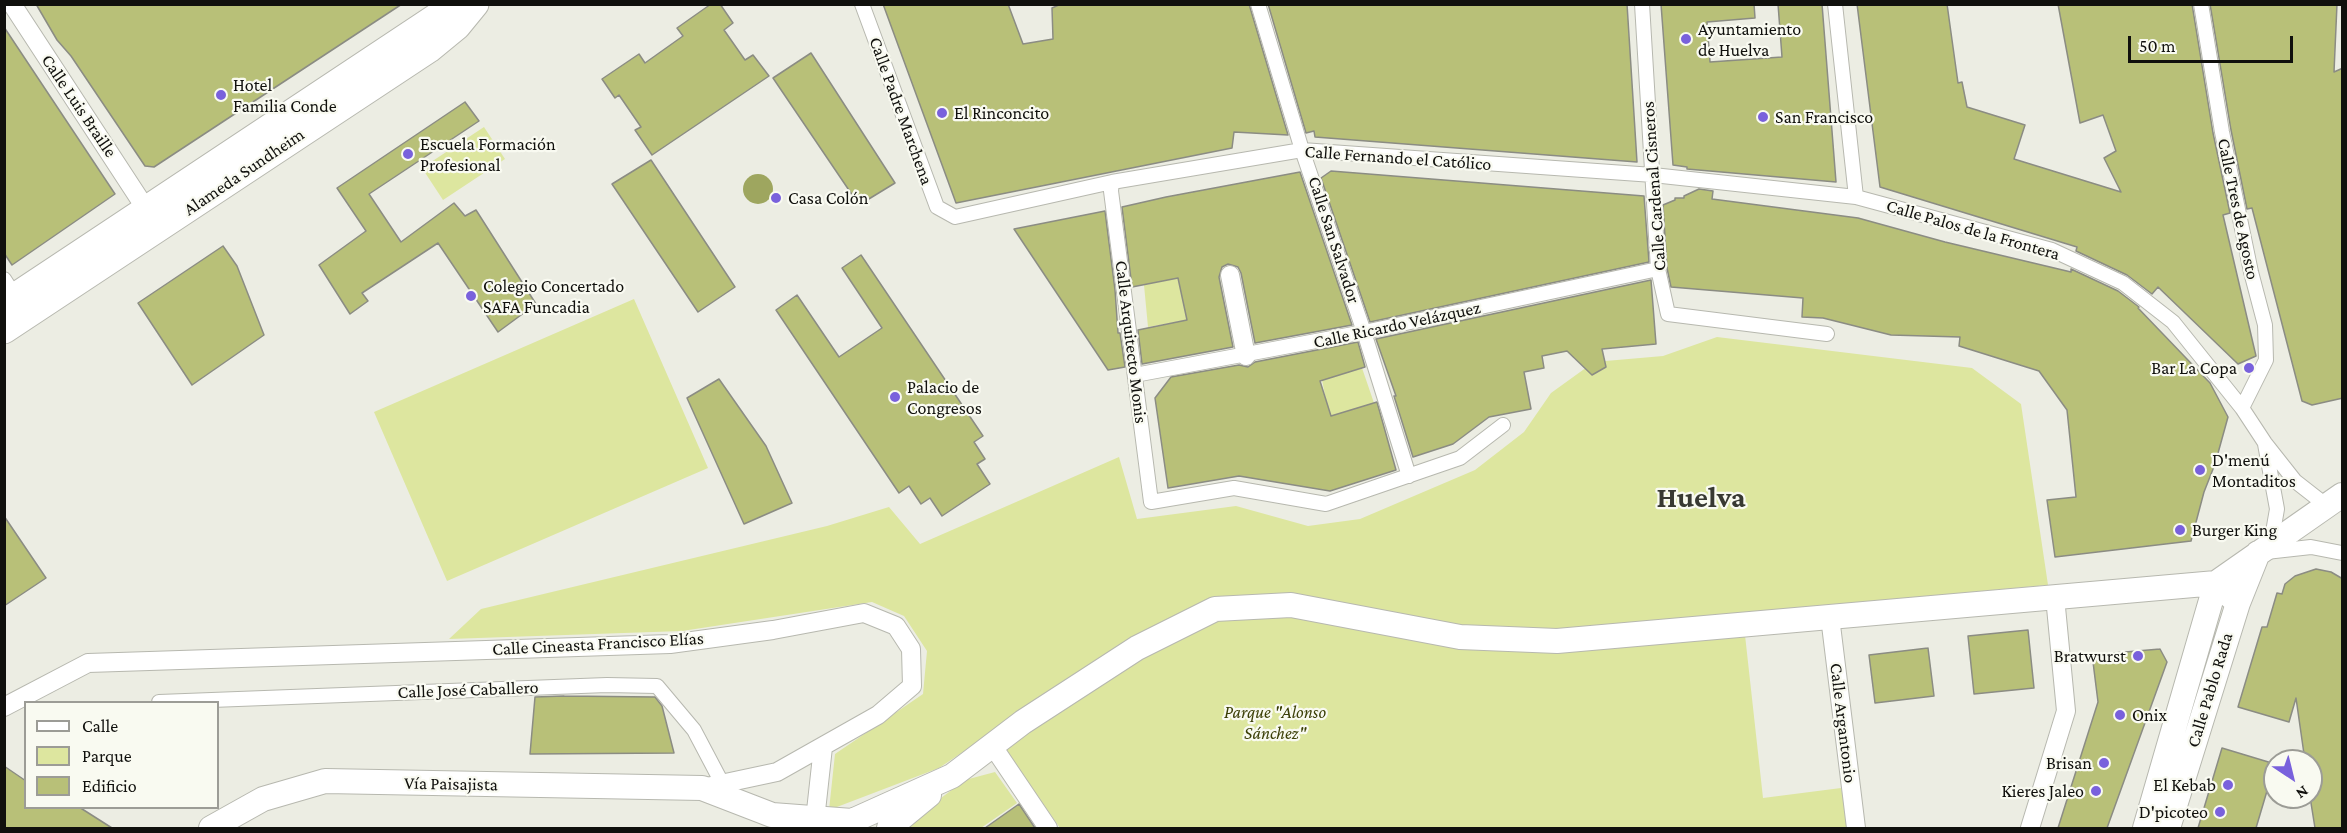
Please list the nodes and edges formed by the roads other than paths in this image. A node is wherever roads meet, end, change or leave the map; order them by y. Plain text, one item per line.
1 (12, 4) edge
2 (456, 4) edge
3 (475, 4) edge
4 (862, 4) edge
5 (1258, 4) edge
6 (1642, 4) edge
7 (1835, 4) edge
8 (2201, 4) edge
9 (1302, 150) junction
10 (1653, 175) junction
11 (1112, 182) junction
12 (1856, 197) junction
13 (146, 209) junction
14 (946, 213) joint
15 (1658, 269) junction
16 (1230, 275) dead end
17 (8, 293) edge
18 (4, 330) edge
19 (1364, 333) junction
20 (1827, 334) dead end
21 (1246, 356) junction
22 (1135, 375) junction
23 (2242, 408) junction
24 (1503, 425) dead end
25 (2265, 443) junction
26 (1409, 476) junction
27 (2335, 501) edge
28 (2258, 553) junction
29 (2343, 553) edge
30 (2216, 583) junction
31 (2055, 597) junction
32 (2238, 603) junction
33 (1830, 617) junction
34 (185, 701) edge
35 (4, 707) edge
36 (992, 745) junction
37 (823, 747) junction
38 (952, 776) junction
39 (712, 786) junction
40 (815, 824) edge
41 (211, 828) edge
42 (889, 828) edge
43 (1048, 828) edge
44 (1856, 828) edge
45 (2030, 828) edge
46 (2145, 828) edge
47 (2168, 828) edge

1 - 13 street, Calle Luis Braille
2 - 13 main road, Alameda Sundheim
3 - 18 main road, Alameda Sundheim
4 - 14 street, Calle Padre Marchena
5 - 9 street, Calle San Salvador
6 - 10 street, Calle Cardenal Cisneros
7 - 12 street
8 - 23 street, Calle Tres de Agosto
9 - 10 street, Calle Fernando el Católico
9 - 11 street, Calle Fernando el Católico
9 - 19 street, Calle San Salvador
10 - 12 street, Calle Fernando el Católico
10 - 15 street, Calle Cardenal Cisneros
11 - 14 street, Calle Fernando el Católico
11 - 22 street, Calle Arquitecto Monis
12 - 23 street, Calle Palos de la Frontera
13 - 17 main road, Alameda Sundheim
15 - 19 street, Calle Ricardo Velázquez
15 - 20 street, Calle Cardenal Cisneros
16 - 21 street
19 - 21 street, Calle Ricardo Velázquez
19 - 26 street, Calle San Salvador
21 - 22 street, Calle Ricardo Velázquez
22 - 26 street, Calle Arquitecto Monis
23 - 25 street, Calle Palos de la Frontera
24 - 26 street
25 - 27 street, Calle Palos de la Frontera
25 - 28 street
27 - 28 street
28 - 29 street
28 - 30 street
28 - 32 street, Calle Pablo Rada
30 - 31 street
30 - 32 street
30 - 46 street, Calle Pablo Rada
31 - 33 street
31 - 45 street
32 - 47 street, Calle Pablo Rada
33 - 36 street
33 - 44 street, Calle Argantonio
34 - 39 street, Calle José Caballero
35 - 37 street, Calle Cineasta Francisco Elías
36 - 38 street
36 - 43 street
37 - 39 street, Calle Cineasta Francisco Elías
37 - 40 street
38 - 40 street
38 - 42 street
39 - 40 street
39 - 41 street, Vía Paisajista

